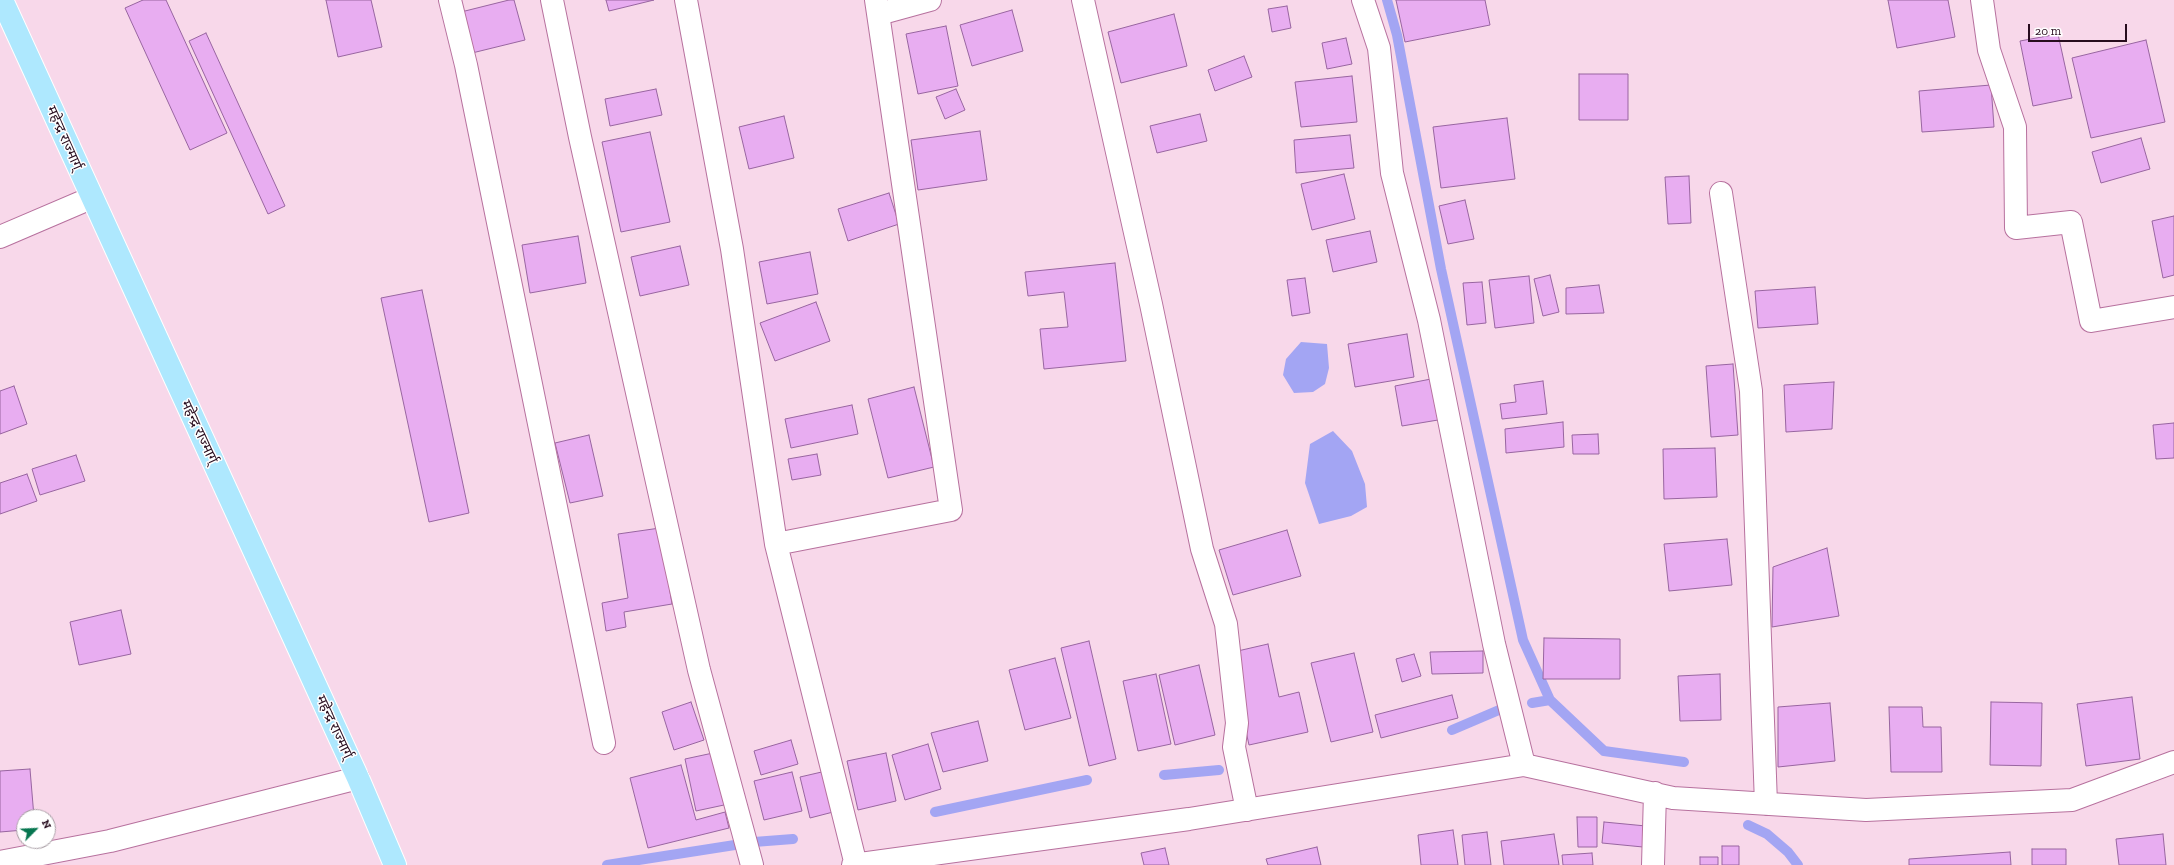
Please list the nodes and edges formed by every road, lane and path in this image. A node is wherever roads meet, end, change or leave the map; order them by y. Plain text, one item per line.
1 (2, 0) edge
2 (450, 0) edge
3 (552, 0) edge
4 (686, 0) edge
5 (930, 0) edge
6 (1083, 0) edge
7 (1362, 0) edge
8 (1982, 0) edge
9 (878, 7) edge
10 (1721, 193) dead end
11 (91, 198) junction
12 (0, 237) edge
13 (2174, 307) edge
14 (776, 544) junction
15 (604, 743) dead end
16 (2174, 762) edge
17 (1524, 765) junction
18 (358, 778) junction
19 (1655, 793) junction
20 (1766, 804) junction
21 (1247, 810) junction
22 (0, 862) edge
23 (395, 865) edge
24 (752, 865) edge
25 (854, 865) edge
26 (1653, 865) edge

1 - 11 highway, महेन्द्र राज्मार्ग्
2 - 15 street
3 - 24 street
4 - 14 street
5 - 9 street
6 - 21 street
7 - 17 street
8 - 13 street
9 - 14 street
10 - 20 street
11 - 12 street
11 - 18 highway, महेन्द्र राज्मार्ग्
14 - 25 street
16 - 20 street
17 - 19 street
17 - 21 street
18 - 22 street
18 - 23 highway, महेन्द्र राज्मार्ग्
19 - 20 street
19 - 26 street
21 - 25 street

